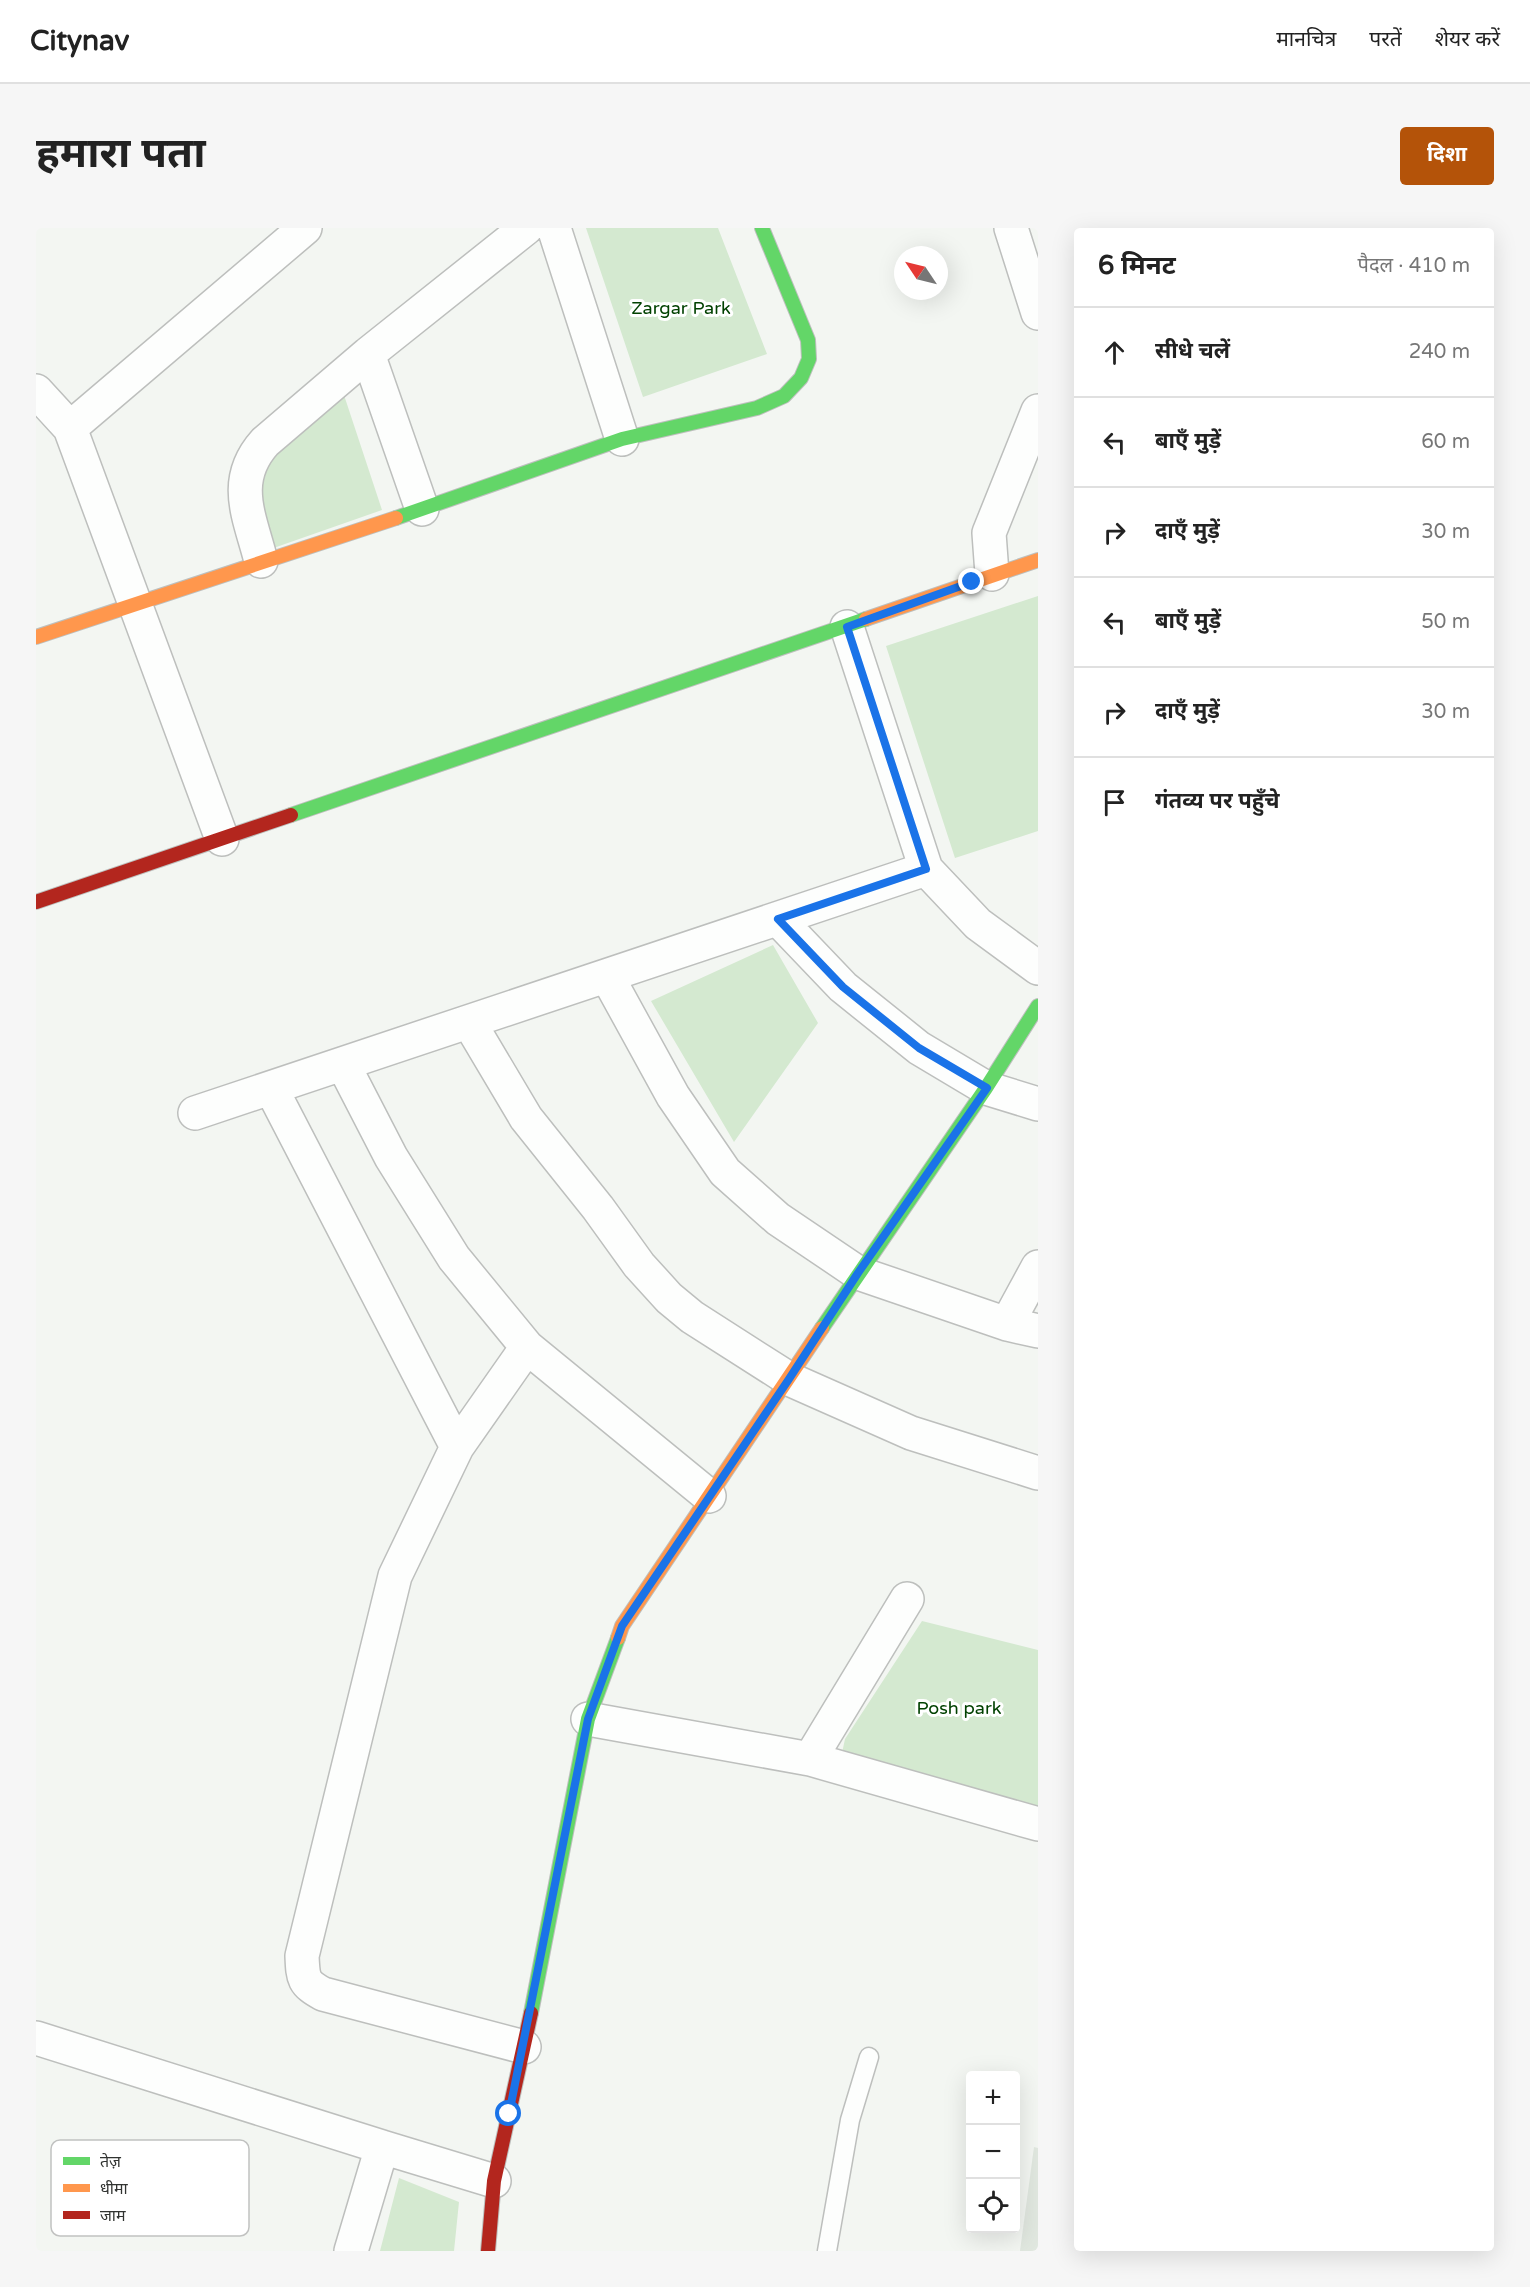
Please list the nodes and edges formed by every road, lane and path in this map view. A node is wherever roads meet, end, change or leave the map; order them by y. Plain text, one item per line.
1 (304, 228) edge
2 (526, 228) edge
3 (554, 228) edge
4 (762, 228) edge
5 (1011, 228) edge
6 (1038, 313) edge
7 (368, 354) junction
8 (36, 391) edge
9 (1038, 411) edge
10 (70, 428) junction
11 (622, 439) junction
12 (422, 509) junction
13 (1038, 560) edge
14 (261, 561) junction
15 (992, 574) junction
16 (134, 604) junction
17 (847, 627) junction
18 (36, 637) edge
19 (222, 839) junction
20 (926, 869) junction
21 (36, 902) edge
22 (778, 919) junction
23 (1038, 968) edge
24 (607, 976) junction
25 (1038, 1006) edge
26 (469, 1022) junction
27 (343, 1064) junction
28 (271, 1088) junction
29 (987, 1088) junction
30 (1038, 1104) edge
31 (195, 1113) dead end
32 (1038, 1267) edge
33 (858, 1273) junction
34 (1023, 1327) edge
35 (526, 1347) junction
36 (789, 1379) junction
37 (457, 1447) junction
38 (1038, 1473) edge
39 (709, 1496) junction
40 (907, 1599) dead end
41 (588, 1719) junction
42 (810, 1759) junction
43 (1038, 1824) edge
44 (36, 2038) edge
45 (524, 2047) junction
46 (869, 2057) dead end
47 (382, 2147) junction
48 (494, 2181) junction
49 (351, 2251) edge
50 (488, 2251) edge
51 (827, 2251) edge

1 - 10 street
2 - 7 street
3 - 11 street
4 - 11 street
5 - 6 street
7 - 12 street
7 - 14 street
8 - 10 street
9 - 15 street
10 - 16 street
11 - 12 street
12 - 14 street
13 - 15 street
14 - 16 street
15 - 17 street
16 - 18 street
16 - 19 street
17 - 19 street
17 - 20 street
19 - 21 street
20 - 22 street
20 - 23 street
22 - 24 street
22 - 29 street
24 - 26 street
24 - 33 street
25 - 29 street
26 - 27 street
26 - 36 street
27 - 28 street
27 - 35 street
28 - 31 street
28 - 37 street
29 - 30 street
29 - 33 street
32 - 34 street
33 - 34 street
33 - 36 street
35 - 37 street
35 - 39 street
36 - 38 street
36 - 39 street
37 - 45 street
39 - 41 street
40 - 42 street
41 - 42 street
41 - 45 street
42 - 43 street
44 - 47 street
45 - 48 street
46 - 51 lane
47 - 48 street
47 - 49 street
48 - 50 street

